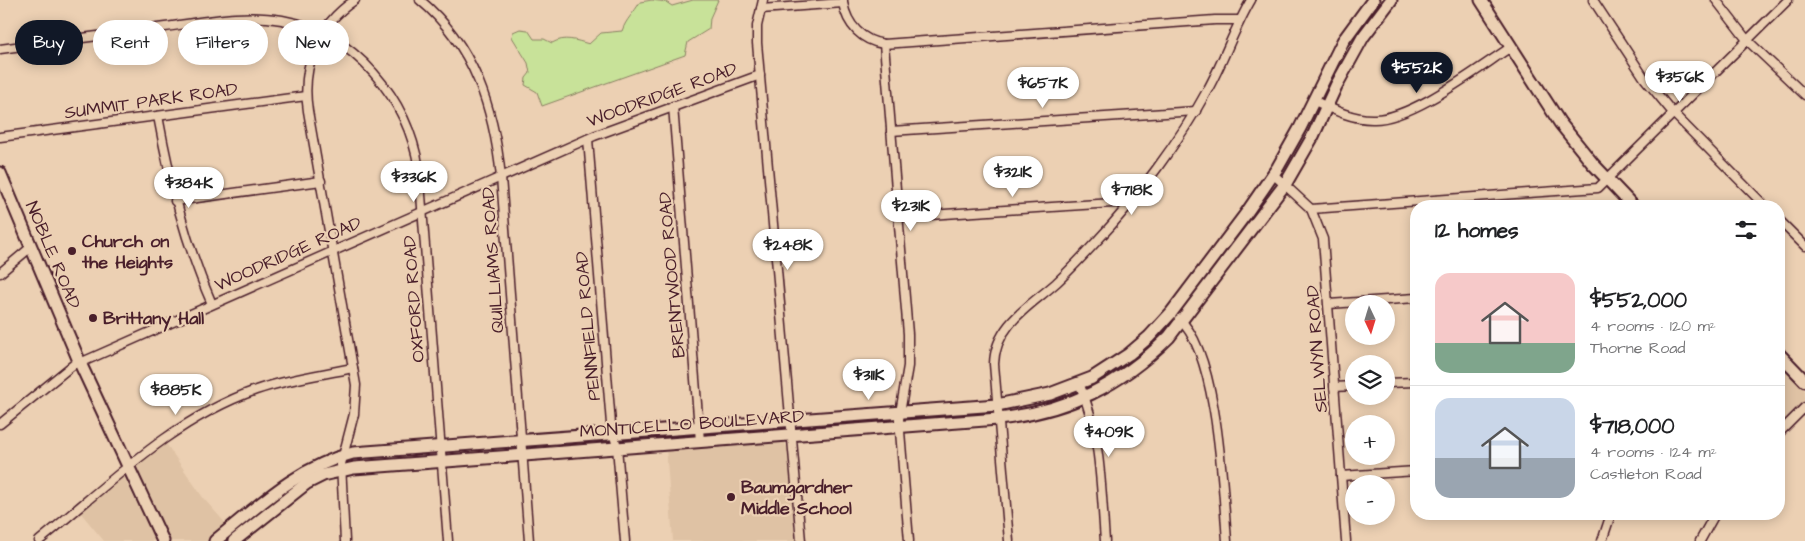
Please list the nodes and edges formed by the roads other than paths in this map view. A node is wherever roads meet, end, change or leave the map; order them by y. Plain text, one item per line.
1 (355, 0) edge
2 (420, 0) edge
3 (763, 0) edge
4 (1251, 0) edge
5 (1373, 0) edge
6 (1391, 0) edge
7 (1481, 0) edge
8 (1593, 0) edge
9 (1716, 0) edge
10 (1788, 0) edge
11 (843, 2) edge
12 (761, 10) junction
13 (283, 20) edge
14 (332, 20) edge
15 (1239, 20) junction
16 (1747, 40) junction
17 (884, 44) junction
18 (1511, 48) junction
19 (0, 50) edge
20 (349, 50) edge
21 (310, 65) edge
22 (760, 75) junction
23 (1805, 95) edge
24 (306, 96) junction
25 (1313, 100) junction
26 (673, 106) junction
27 (1327, 106) junction
28 (1196, 111) junction
29 (1673, 113) junction
30 (158, 116) junction
31 (891, 131) junction
32 (0, 137) edge
33 (588, 139) junction
34 (0, 173) edge
35 (1273, 174) junction
36 (501, 177) junction
37 (1606, 179) junction
38 (321, 181) junction
39 (1286, 183) junction
40 (4, 191) edge
41 (1443, 200) edge
42 (1627, 200) edge
43 (1759, 200) edge
44 (175, 202) junction
45 (1128, 202) junction
46 (1410, 202) edge
47 (1311, 209) junction
48 (423, 212) junction
49 (898, 218) junction
50 (1785, 226) edge
51 (1805, 246) edge
52 (31, 247) junction
53 (333, 251) junction
54 (0, 273) edge
55 (1410, 298) edge
56 (212, 304) junction
57 (1329, 304) junction
58 (1170, 312) junction
59 (1182, 322) junction
60 (1785, 360) edge
61 (79, 362) junction
62 (353, 368) junction
63 (1805, 381) edge
64 (1410, 382) edge
65 (1079, 383) junction
66 (1395, 383) edge
67 (1345, 386) edge
68 (1334, 387) junction
69 (1085, 397) junction
70 (1805, 408) edge
71 (998, 412) junction
72 (900, 419) junction
73 (790, 420) junction
74 (0, 424) edge
75 (699, 426) junction
76 (1785, 428) edge
77 (612, 433) junction
78 (792, 435) junction
79 (522, 439) junction
80 (700, 441) junction
81 (440, 445) junction
82 (617, 447) junction
83 (523, 454) junction
84 (442, 460) junction
85 (341, 464) junction
86 (128, 466) junction
87 (1410, 471) edge
88 (1341, 476) junction
89 (1610, 520) edge
90 (1712, 520) edge
91 (39, 541) edge
92 (163, 541) edge
93 (215, 541) edge
94 (234, 541) edge
95 (345, 541) edge
96 (448, 541) edge
97 (529, 541) edge
98 (625, 541) edge
99 (801, 541) edge
100 (909, 541) edge
101 (1008, 541) edge
102 (1105, 541) edge
103 (1227, 541) edge
104 (1346, 541) edge
105 (1602, 541) edge
106 (1700, 541) edge

1 - 14 street
2 - 36 street, QUILLIAMS ROAD
3 - 12 street
4 - 15 street
5 - 25 main road, MONTICELLO BOULEVARD
6 - 27 main road, MONTICELLO BOULEVARD
7 - 18 main road
8 - 29 street
9 - 16 street
10 - 16 street
11 - 12 street
11 - 17 street
12 - 22 street
13 - 19 street, OXFORD ROAD
15 - 17 street
15 - 28 street
16 - 23 street
16 - 29 street
17 - 31 street
18 - 27 street
18 - 37 main road
20 - 48 street, OXFORD ROAD
21 - 24 street
22 - 26 street, WOODRIDGE ROAD
22 - 73 street
24 - 30 street, SUMMIT PARK ROAD
24 - 38 street
25 - 27 street
25 - 35 main road, MONTICELLO BOULEVARD
26 - 33 street, WOODRIDGE ROAD
26 - 75 street, BRENTWOOD ROAD
27 - 39 main road, MONTICELLO BOULEVARD
28 - 31 street
28 - 45 street
29 - 37 street
29 - 43 street
30 - 32 street, SUMMIT PARK ROAD
30 - 44 street
31 - 49 street
33 - 36 street, WOODRIDGE ROAD
33 - 77 street, PENNFIELD ROAD
34 - 40 main road, NOBLE ROAD
35 - 39 street, SELWYN ROAD
35 - 58 main road, MONTICELLO BOULEVARD
36 - 48 street, WOODRIDGE ROAD
36 - 79 street, QUILLIAMS ROAD
37 - 41 street
37 - 42 main road
38 - 44 street
38 - 53 street
39 - 47 street, SELWYN ROAD
39 - 59 main road, MONTICELLO BOULEVARD
40 - 52 main road, NOBLE ROAD
44 - 56 street
45 - 49 street
45 - 71 street
46 - 47 street
47 - 57 street, SELWYN ROAD
48 - 53 street, WOODRIDGE ROAD
48 - 81 street, OXFORD ROAD
49 - 72 street
50 - 51 street
52 - 54 street
52 - 61 main road, NOBLE ROAD
53 - 56 street, WOODRIDGE ROAD
53 - 62 street
55 - 57 street
56 - 61 street, WOODRIDGE ROAD
57 - 68 street, SELWYN ROAD
58 - 59 street
58 - 65 main road, MONTICELLO BOULEVARD
59 - 69 main road, MONTICELLO BOULEVARD
59 - 103 street
60 - 63 main road
61 - 74 street, WOODRIDGE ROAD
61 - 86 main road, NOBLE ROAD
62 - 85 street
62 - 86 street
64 - 66 street
65 - 69 street
65 - 71 main road, MONTICELLO BOULEVARD
67 - 68 street
68 - 88 street, SELWYN ROAD
69 - 71 main road, MONTICELLO BOULEVARD
69 - 102 street
70 - 76 street
71 - 72 main road, MONTICELLO BOULEVARD
71 - 101 street
72 - 73 main road, MONTICELLO BOULEVARD
72 - 78 main road, MONTICELLO BOULEVARD
72 - 100 street
73 - 75 main road, MONTICELLO BOULEVARD
73 - 78 street
75 - 77 main road, MONTICELLO BOULEVARD
75 - 80 street, BRENTWOOD ROAD
77 - 79 main road, MONTICELLO BOULEVARD
77 - 82 street, PENNFIELD ROAD
78 - 80 main road, MONTICELLO BOULEVARD
78 - 99 street
79 - 81 main road, MONTICELLO BOULEVARD
79 - 83 street, QUILLIAMS ROAD
80 - 82 main road, MONTICELLO BOULEVARD
81 - 84 street, OXFORD ROAD
81 - 85 main road, MONTICELLO BOULEVARD
82 - 83 main road, MONTICELLO BOULEVARD
82 - 98 street, PENNFIELD ROAD
83 - 84 main road, MONTICELLO BOULEVARD
83 - 97 street, QUILLIAMS ROAD
84 - 85 main road, MONTICELLO BOULEVARD
84 - 96 street, OXFORD ROAD
85 - 93 main road, MONTICELLO BOULEVARD
85 - 94 main road, MONTICELLO BOULEVARD
85 - 95 street
86 - 91 street
86 - 92 main road, NOBLE ROAD
87 - 88 street
88 - 104 street, SELWYN ROAD
89 - 105 street
90 - 106 street

